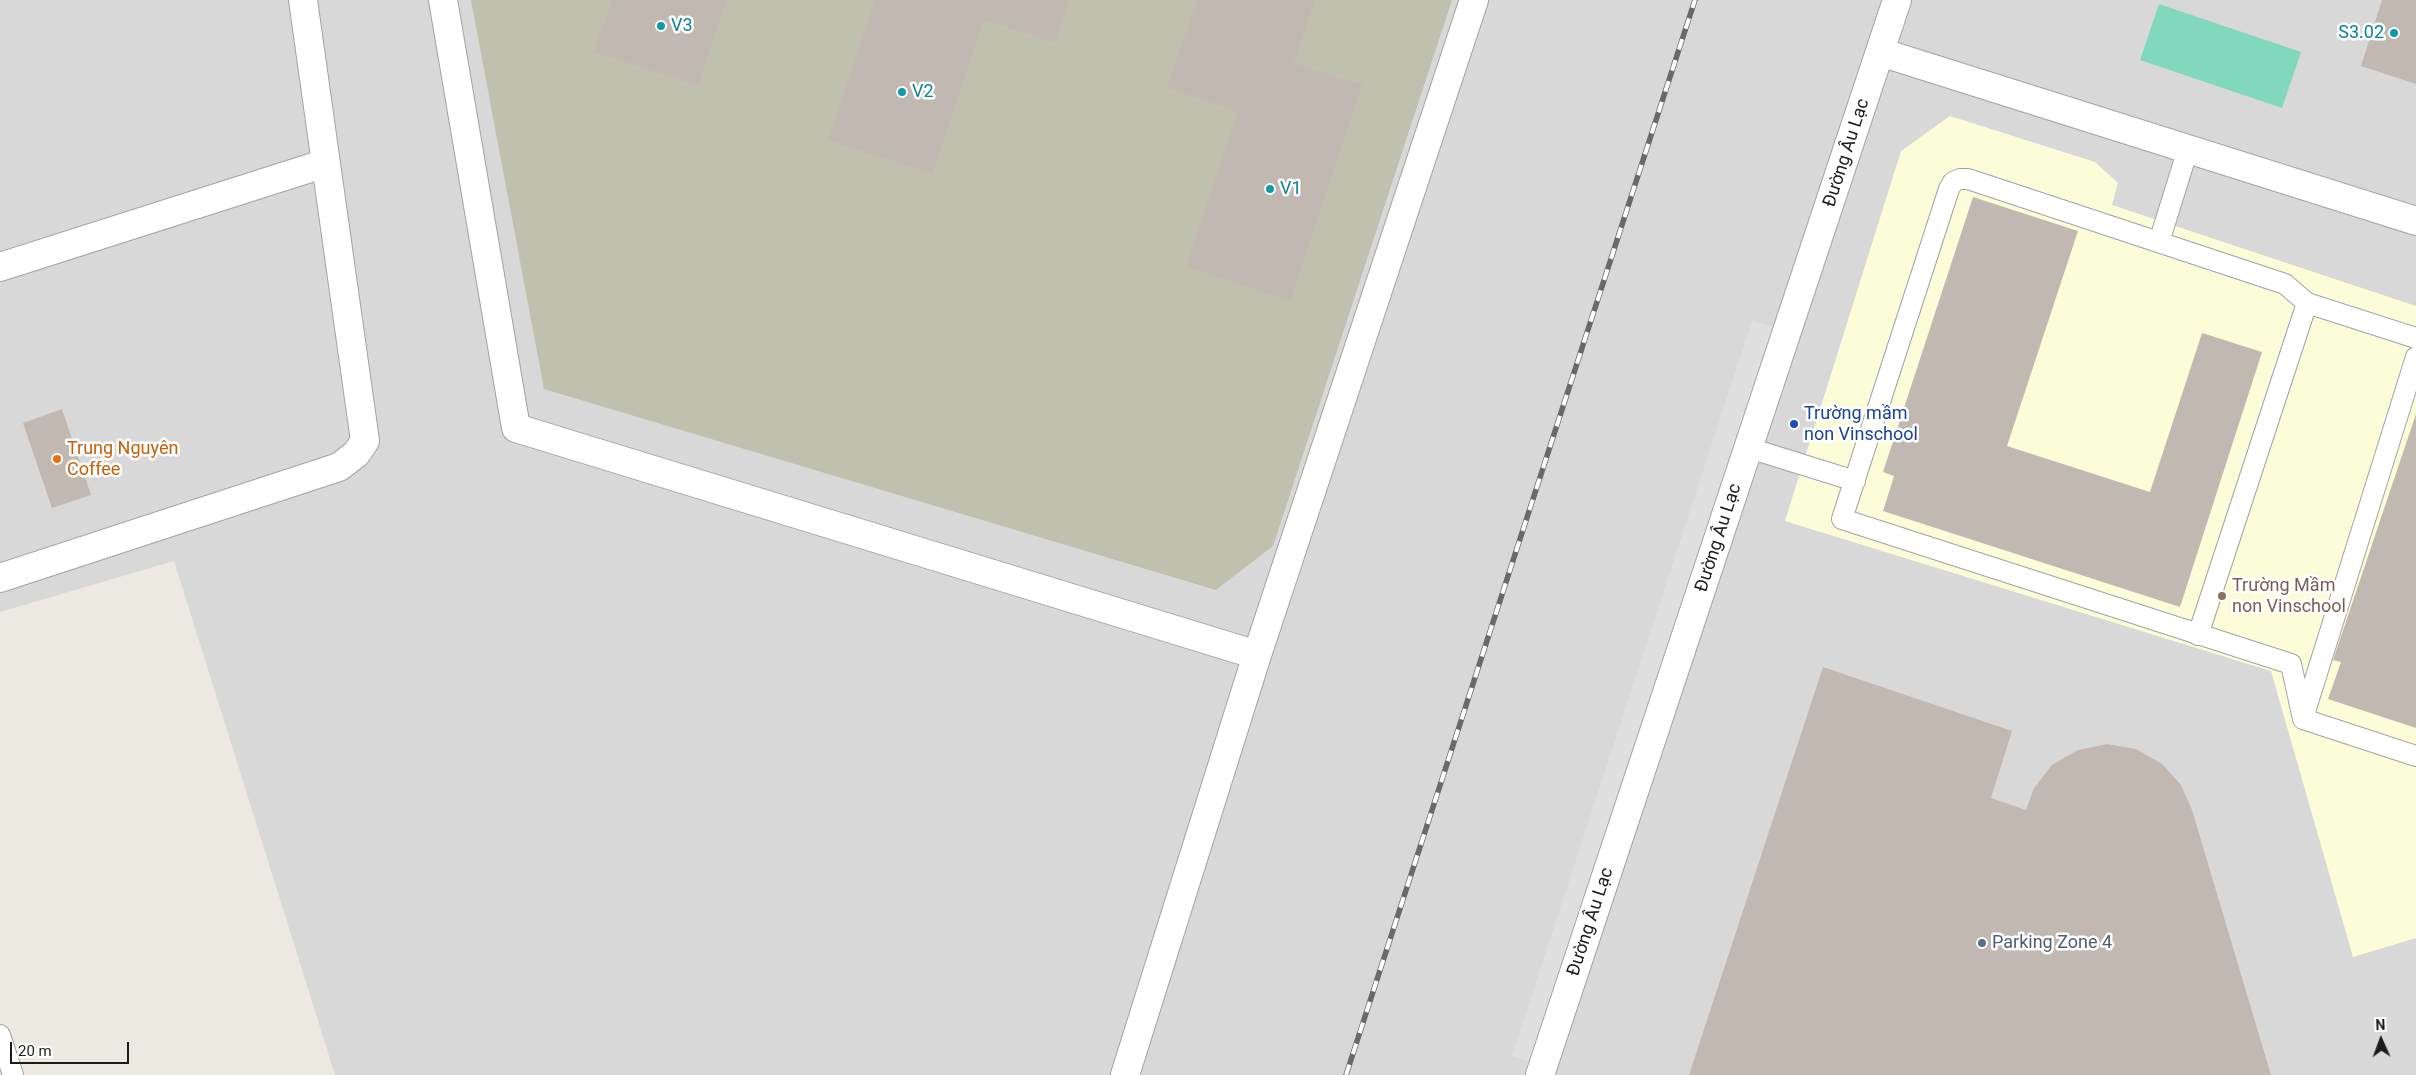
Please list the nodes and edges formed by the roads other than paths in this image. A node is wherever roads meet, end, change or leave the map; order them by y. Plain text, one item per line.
1 (303, 0) edge
2 (443, 0) edge
3 (1474, 0) edge
4 (1897, 0) edge
5 (1880, 52) junction
6 (2188, 149) junction
7 (326, 163) junction
8 (2416, 221) edge
9 (2159, 242) junction
10 (0, 267) edge
11 (2306, 303) junction
12 (2416, 338) edge
13 (2416, 357) edge
14 (1748, 448) junction
15 (1854, 481) junction
16 (0, 578) edge
17 (2198, 635) junction
18 (1257, 655) junction
19 (2302, 719) junction
20 (2416, 756) edge
21 (0, 1035) edge
22 (13, 1075) edge
23 (1125, 1075) edge
24 (1540, 1075) edge

1 - 7 street
2 - 18 street
3 - 18 street
4 - 5 street, Đường Âu Lạc
5 - 6 street
5 - 14 street, Đường Âu Lạc
6 - 8 street
6 - 9 lane
7 - 10 street
7 - 16 street
9 - 11 lane
9 - 15 lane
11 - 12 lane
11 - 17 lane
13 - 19 lane
14 - 15 lane
14 - 24 street, Đường Âu Lạc
15 - 17 lane
17 - 19 lane
18 - 23 street
19 - 20 lane
21 - 22 lane

